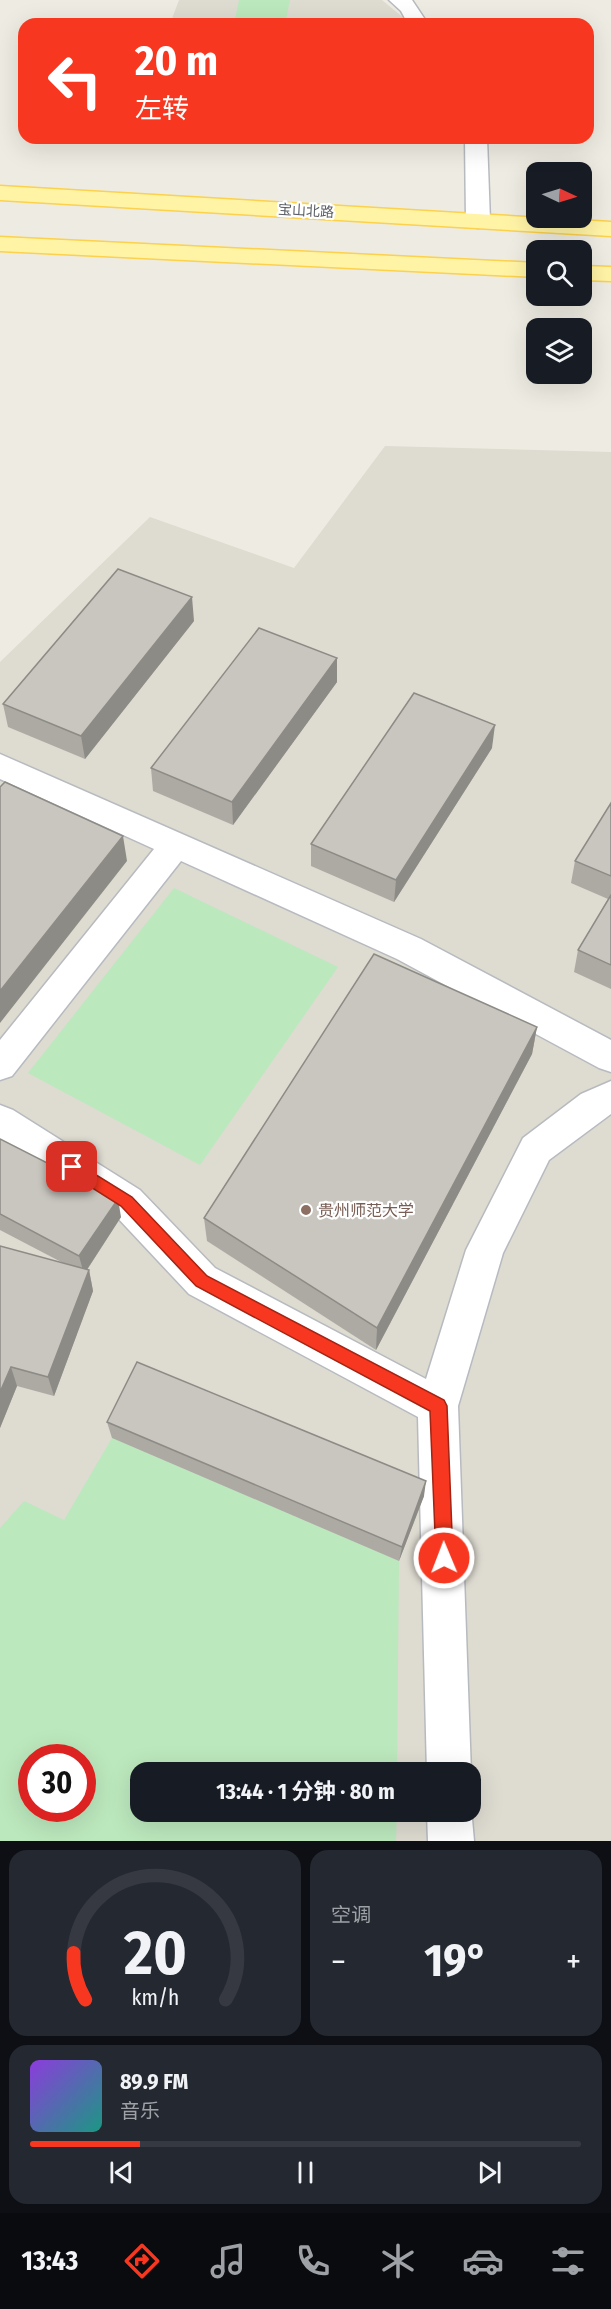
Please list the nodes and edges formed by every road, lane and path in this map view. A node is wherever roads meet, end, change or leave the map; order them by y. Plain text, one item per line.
1 (399, 0) edge
2 (415, 18) edge
3 (476, 144) edge
4 (0, 193) edge
5 (478, 221) junction
6 (611, 229) edge
7 (0, 244) edge
8 (526, 269) edge
9 (592, 273) edge
10 (611, 274) edge
11 (0, 766) edge
12 (175, 845) junction
13 (611, 1057) edge
14 (0, 1065) edge
15 (611, 1096) edge
16 (0, 1121) edge
17 (438, 1406) junction
18 (449, 1762) edge
19 (450, 1822) edge
20 (451, 1841) edge

1 - 2 street
3 - 5 street
4 - 5 main road, 宝山北路
5 - 6 main road, 宝山北路
7 - 8 main road
9 - 10 main road
11 - 12 street
12 - 13 street
12 - 14 street
15 - 17 street
16 - 17 street
17 - 18 street
19 - 20 street

